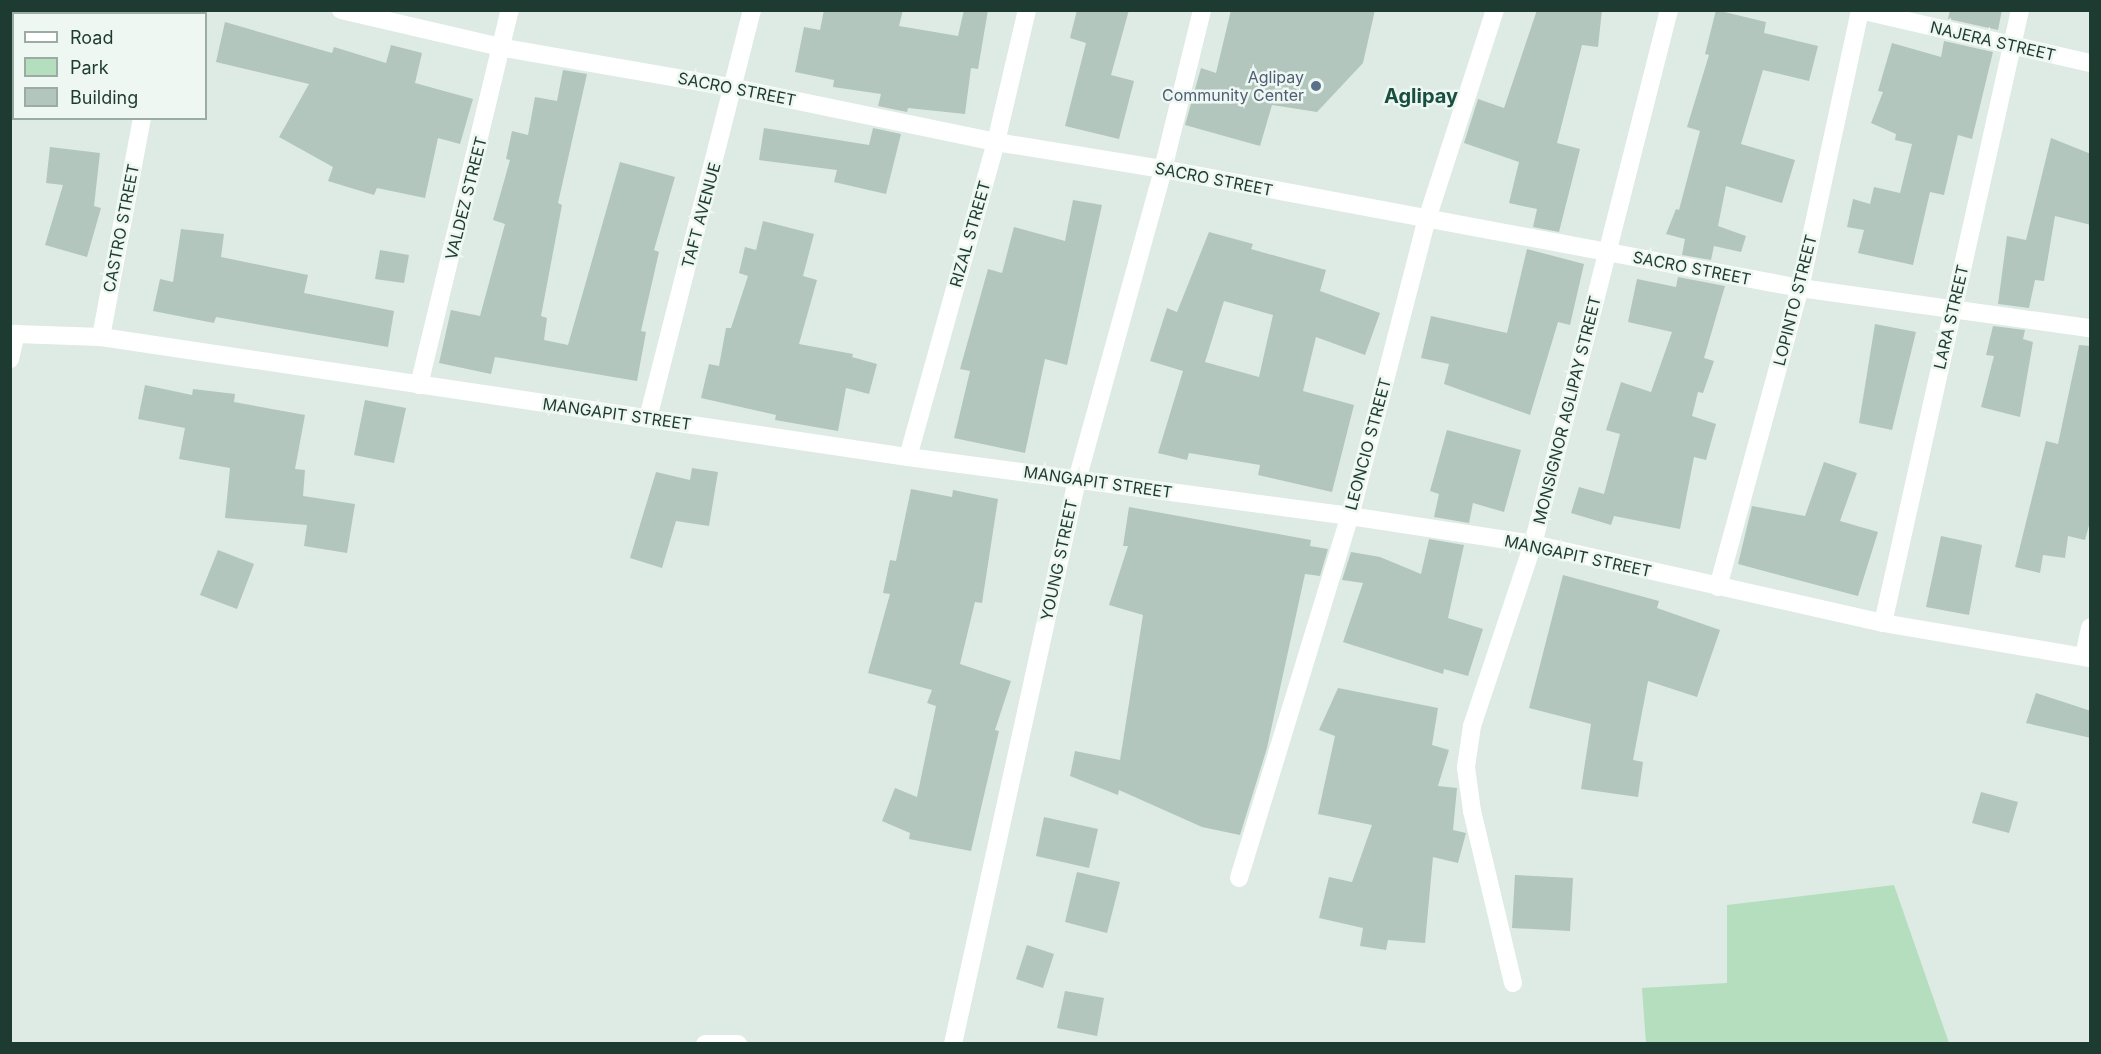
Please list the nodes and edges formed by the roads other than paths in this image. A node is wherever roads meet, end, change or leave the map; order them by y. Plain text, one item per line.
1 (342, 10) edge
2 (510, 10) edge
3 (752, 10) edge
4 (1027, 10) edge
5 (1202, 10) edge
6 (1495, 10) edge
7 (1669, 10) edge
8 (2020, 10) edge
9 (1860, 11) edge
10 (394, 16) edge
11 (2012, 47) junction
12 (504, 48) junction
13 (2091, 63) edge
14 (735, 88) junction
15 (142, 120) edge
16 (996, 142) junction
17 (1163, 169) junction
18 (1427, 219) junction
19 (1606, 252) junction
20 (1800, 288) junction
21 (1952, 312) junction
22 (2091, 328) edge
23 (13, 334) edge
24 (100, 337) junction
25 (10, 359) edge
26 (419, 385) junction
27 (648, 418) junction
28 (908, 457) junction
29 (1077, 480) junction
30 (1350, 516) junction
31 (1533, 544) junction
32 (1718, 586) junction
33 (1883, 623) junction
34 (2091, 628) edge
35 (2087, 657) edge
36 (1239, 878) dead end
37 (1513, 983) dead end
38 (705, 1044) edge
39 (738, 1044) edge
40 (953, 1044) edge

1 - 10 street, SACRO STREET
2 - 12 street, VALDEZ STREET
3 - 14 street, TAFT AVENUE
4 - 16 street, RIZAL STREET
5 - 17 street, YOUNG STREET
6 - 18 street, LEONCIO STREET
7 - 19 street, MONSIGNOR AGLIPAY STREET
8 - 11 street, LARA STREET
9 - 11 street, NAJERA STREET
9 - 20 street, LOPINTO STREET
10 - 12 street, SACRO STREET
11 - 13 street, NAJERA STREET
11 - 21 street, LARA STREET
12 - 14 street, SACRO STREET
12 - 26 street, VALDEZ STREET
14 - 16 street, SACRO STREET
14 - 27 street, TAFT AVENUE
15 - 24 street, CASTRO STREET
16 - 17 street, SACRO STREET
16 - 28 street, RIZAL STREET
17 - 18 street, SACRO STREET
17 - 29 street, YOUNG STREET
18 - 19 street, SACRO STREET
18 - 30 street, LEONCIO STREET
19 - 20 street, SACRO STREET
19 - 31 street, MONSIGNOR AGLIPAY STREET
20 - 21 street, SACRO STREET
20 - 32 street, LOPINTO STREET
21 - 22 street, SACRO STREET
21 - 33 street, LARA STREET
23 - 24 street, MANGAPIT STREET
23 - 25 street
24 - 26 street, MANGAPIT STREET
26 - 27 street, MANGAPIT STREET
27 - 28 street, MANGAPIT STREET
28 - 29 street, MANGAPIT STREET
29 - 30 street, MANGAPIT STREET
29 - 40 street, YOUNG STREET
30 - 31 street, MANGAPIT STREET
30 - 36 street, LEONCIO STREET
31 - 32 street, MANGAPIT STREET
31 - 37 street, MONSIGNOR AGLIPAY STREET
32 - 33 street, MANGAPIT STREET
33 - 35 street, MANGAPIT STREET
34 - 35 street
38 - 39 street

